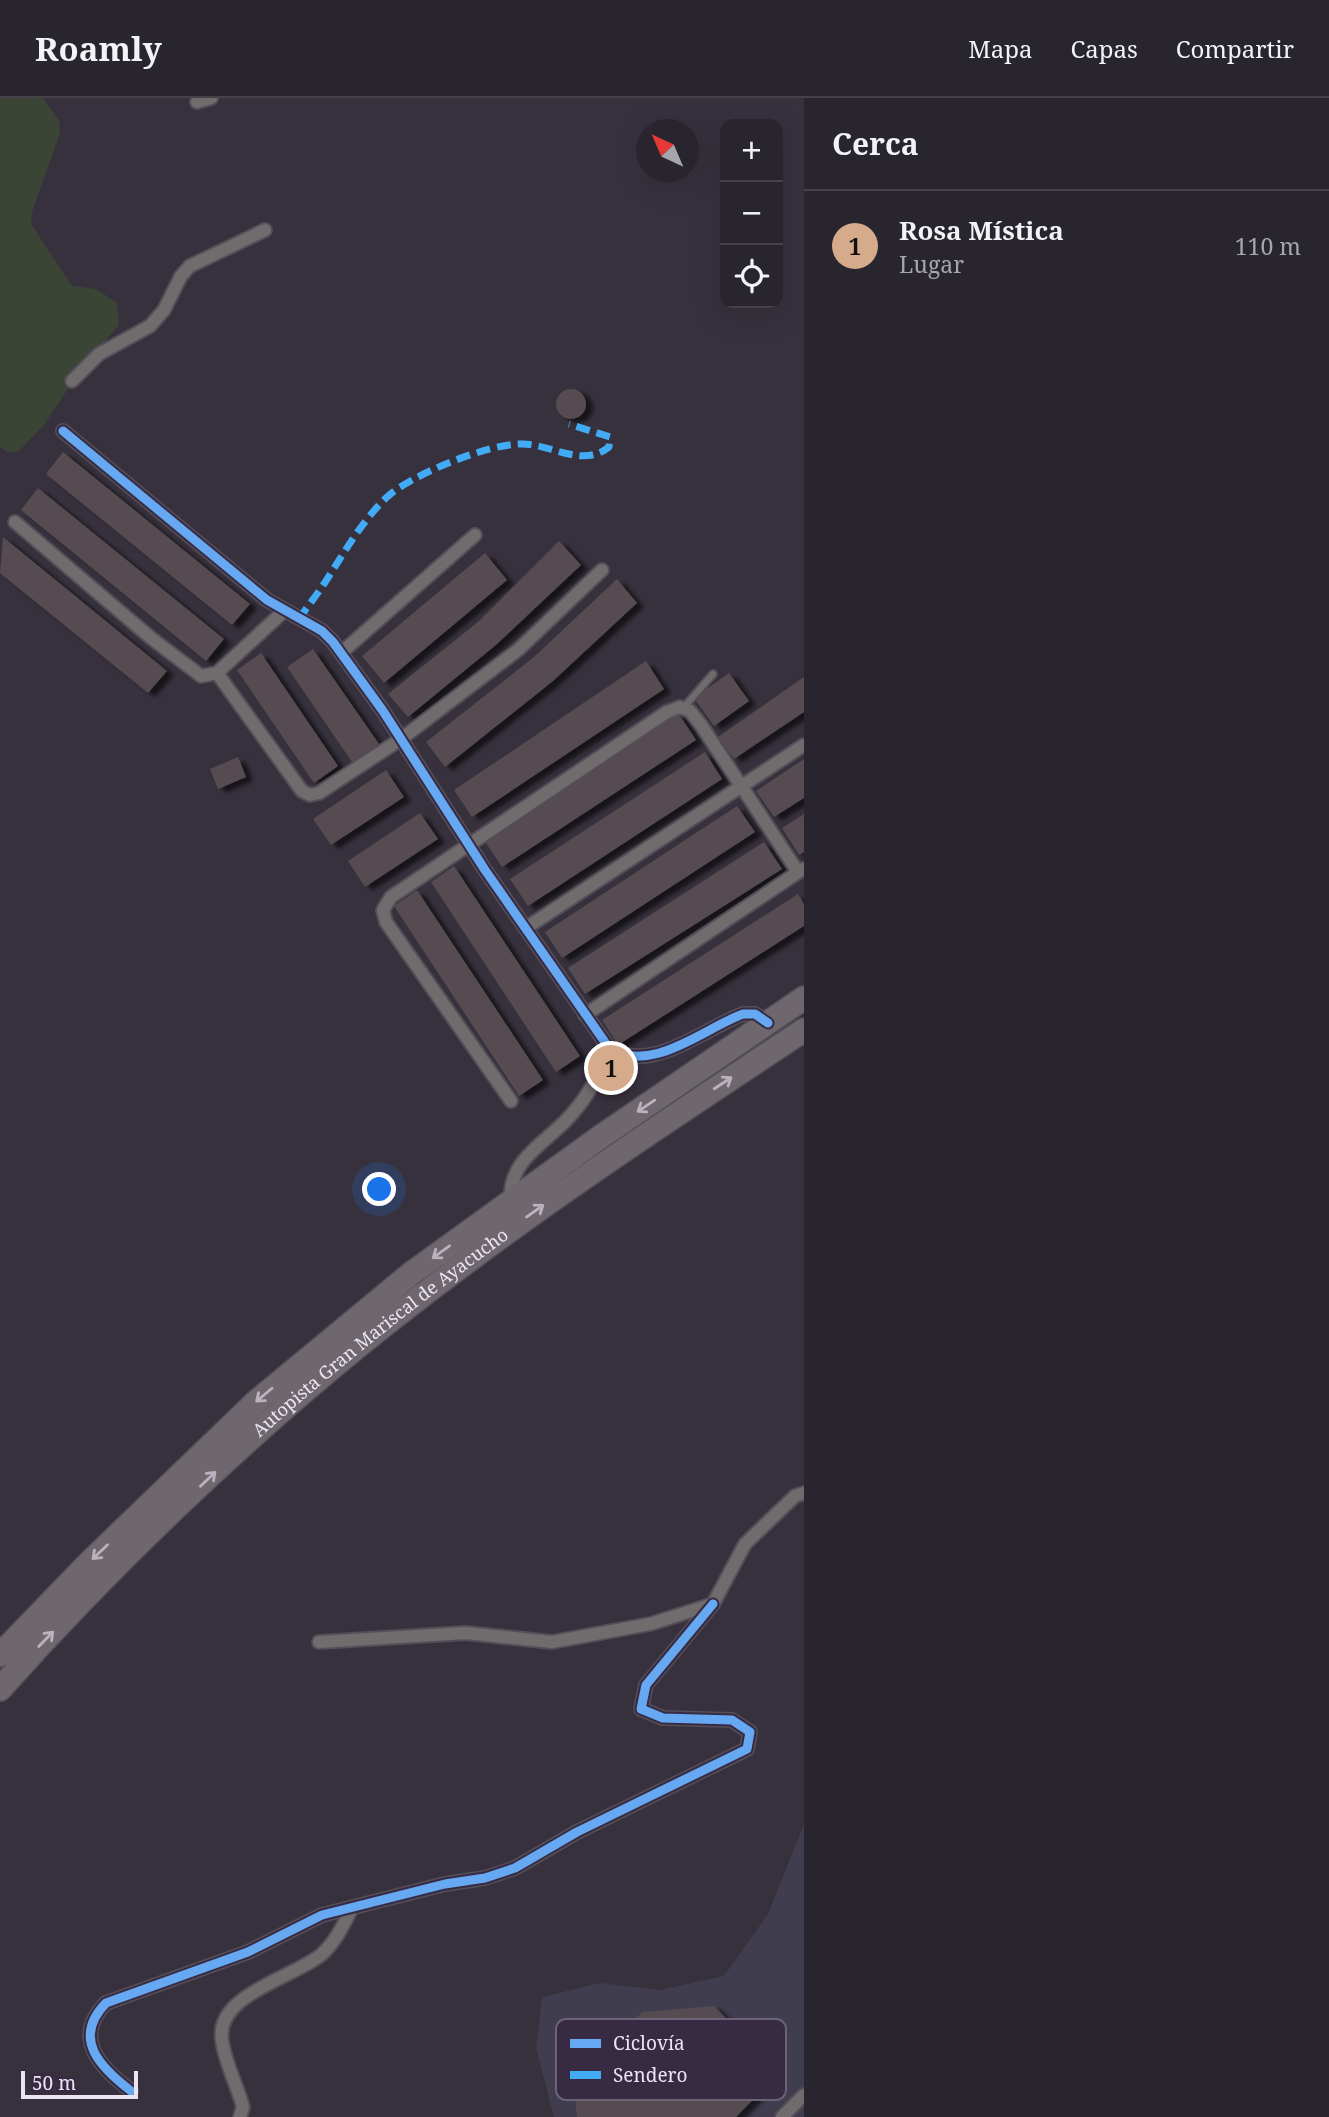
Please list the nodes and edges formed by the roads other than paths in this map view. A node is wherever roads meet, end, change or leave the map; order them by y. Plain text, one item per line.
1 (211, 98) edge
2 (197, 102) dead end
3 (265, 230) dead end
4 (72, 382) dead end
5 (63, 430) dead end
6 (15, 522) dead end
7 (475, 535) dead end
8 (602, 570) dead end
9 (284, 611) junction
10 (341, 653) junction
11 (218, 673) junction
12 (713, 674) dead end
13 (684, 707) junction
14 (401, 739) junction
15 (804, 745) edge
16 (741, 786) junction
17 (469, 845) junction
18 (801, 870) edge
19 (526, 928) junction
20 (804, 998) edge
21 (585, 1014) junction
22 (768, 1023) junction
23 (804, 1030) edge
24 (609, 1048) junction
25 (511, 1101) dead end
26 (511, 1202) junction
27 (804, 1493) edge
28 (713, 1604) junction
29 (319, 1642) dead end
30 (0, 1655) edge
31 (0, 1689) edge
32 (351, 1910) junction
33 (131, 2091) dead end
34 (804, 2095) edge
35 (240, 2117) edge
36 (782, 2117) edge

1 - 2 street
3 - 4 street
5 - 9 street
6 - 11 street
7 - 10 street
8 - 14 street
9 - 10 street
9 - 11 street
10 - 14 street
11 - 14 street
12 - 13 lane
13 - 16 street
13 - 17 street
14 - 17 street
15 - 16 street
16 - 18 street
16 - 19 street
17 - 19 street
17 - 25 street
18 - 21 street
19 - 21 street
20 - 22 highway, Autopista Gran Mariscal de Ayacucho
21 - 24 street
22 - 24 street
22 -> 26 highway, Autopista Gran Mariscal de Ayacucho
31 -> 23 highway, Autopista Gran Mariscal de Ayacucho
24 - 26 street
26 -> 30 highway, Autopista Gran Mariscal de Ayacucho
27 - 28 street
28 - 29 street
28 - 32 street
32 - 33 street
32 - 35 street
34 - 36 street

